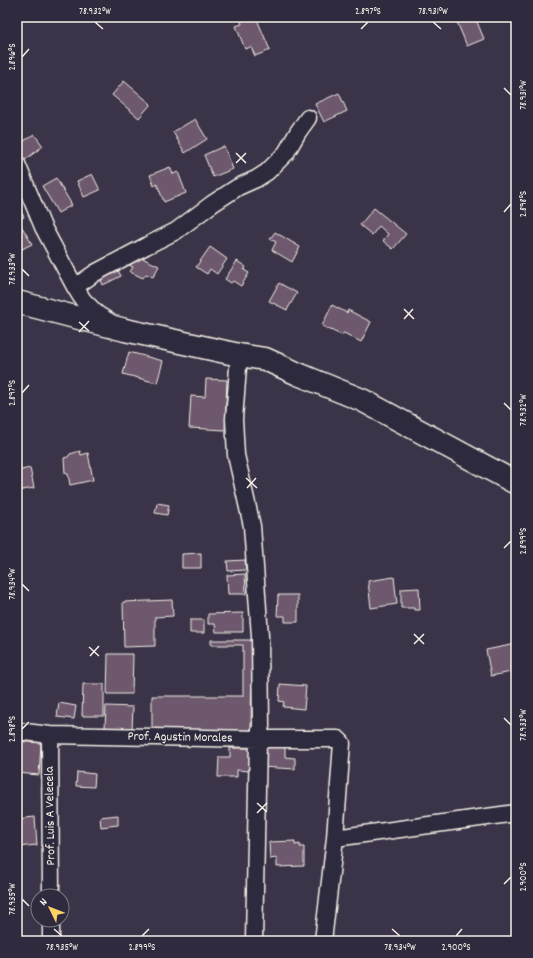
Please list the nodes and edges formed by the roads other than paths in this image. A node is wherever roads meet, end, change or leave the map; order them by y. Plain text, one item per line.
1 (308, 118) dead end
2 (17, 164) edge
3 (75, 287) junction
4 (17, 302) edge
5 (125, 330) junction
6 (239, 355) junction
7 (516, 483) edge
8 (17, 730) edge
9 (50, 735) junction
10 (258, 739) junction
11 (516, 813) edge
12 (335, 838) junction
13 (51, 888) edge
14 (51, 928) edge
15 (51, 941) edge
16 (254, 941) edge
17 (323, 941) edge

1 - 3 street
2 - 3 street
3 - 5 street
4 - 5 street
5 - 6 street
6 - 7 street
6 - 10 street
8 - 9 street, Prof. Agustin Morales
9 - 10 street, Prof. Agustin Morales
9 - 13 street, Prof. Luis A Velecela
10 - 12 street, Prof. Agustin Morales
10 - 16 street
11 - 12 street
12 - 17 street
14 - 15 street

